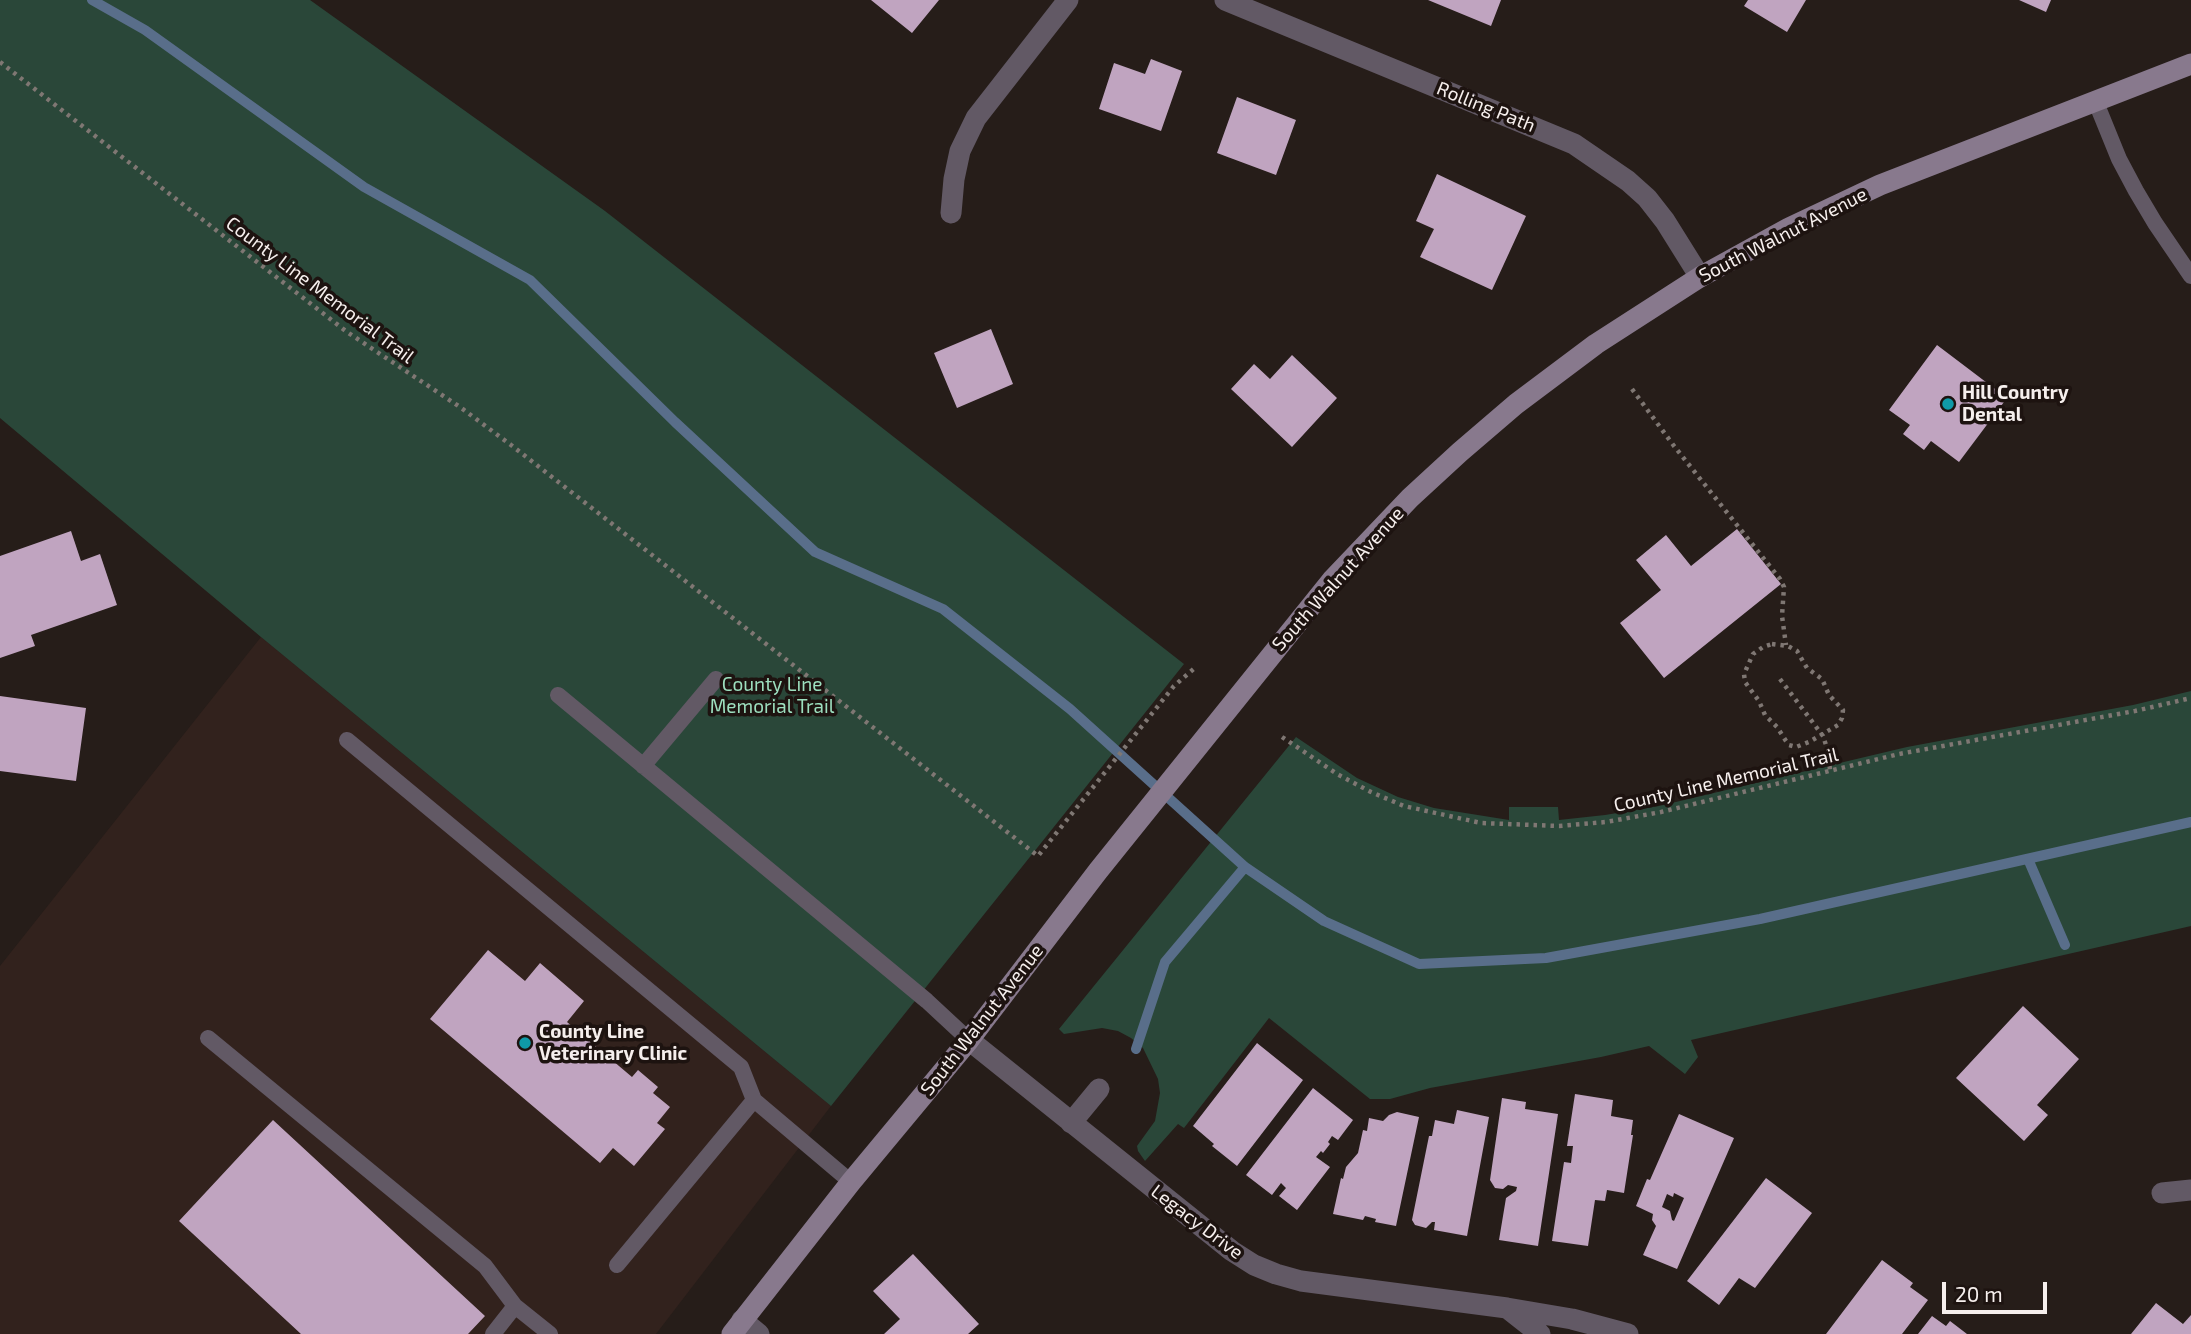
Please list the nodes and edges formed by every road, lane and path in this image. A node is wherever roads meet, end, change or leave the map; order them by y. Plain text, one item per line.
1 (1068, 0) edge
2 (1225, 0) edge
3 (0, 62) edge
4 (2191, 64) edge
5 (2095, 100) junction
6 (951, 213) dead end
7 (2191, 276) edge
8 (1700, 277) junction
9 (1632, 390) dead end
10 (1786, 645) junction
11 (1197, 666) dead end
12 (716, 679) dead end
13 (1780, 679) dead end
14 (558, 695) dead end
15 (2191, 698) edge
16 (1822, 735) junction
17 (1282, 737) dead end
18 (347, 740) dead end
19 (643, 765) junction
20 (1830, 770) junction
21 (208, 1038) dead end
22 (969, 1040) junction
23 (1099, 1089) dead end
24 (754, 1100) junction
25 (1072, 1123) junction
26 (851, 1182) junction
27 (2191, 1191) edge
28 (2162, 1193) dead end
29 (617, 1265) dead end
30 (516, 1306) junction
31 (1507, 1308) junction
32 (737, 1327) edge
33 (493, 1334) edge
34 (550, 1334) edge
35 (759, 1334) edge
36 (1540, 1334) edge
37 (1628, 1334) edge

1 - 6 street
2 - 8 street, Rolling Path
3 - 11 path, County Line Memorial Trail
4 - 5 street, South Walnut Avenue
5 - 7 lane
5 - 8 street, South Walnut Avenue
8 - 22 street, South Walnut Avenue
9 - 10 path
10 - 16 path
10 - 16 path
12 - 19 lane
13 - 16 path
14 - 19 lane
15 - 20 path, County Line Memorial Trail
16 - 20 path
17 - 20 path, County Line Memorial Trail
18 - 24 lane
19 - 22 lane
21 - 30 lane
22 - 25 street, Legacy Drive
22 - 26 street, South Walnut Avenue
23 - 25 street
24 - 26 lane
24 - 29 lane
25 - 31 street, Legacy Drive
26 - 32 street, South Walnut Avenue
27 - 28 street
30 - 33 lane
30 - 34 lane
31 - 36 street
31 - 37 street, Legacy Drive
32 - 35 street

